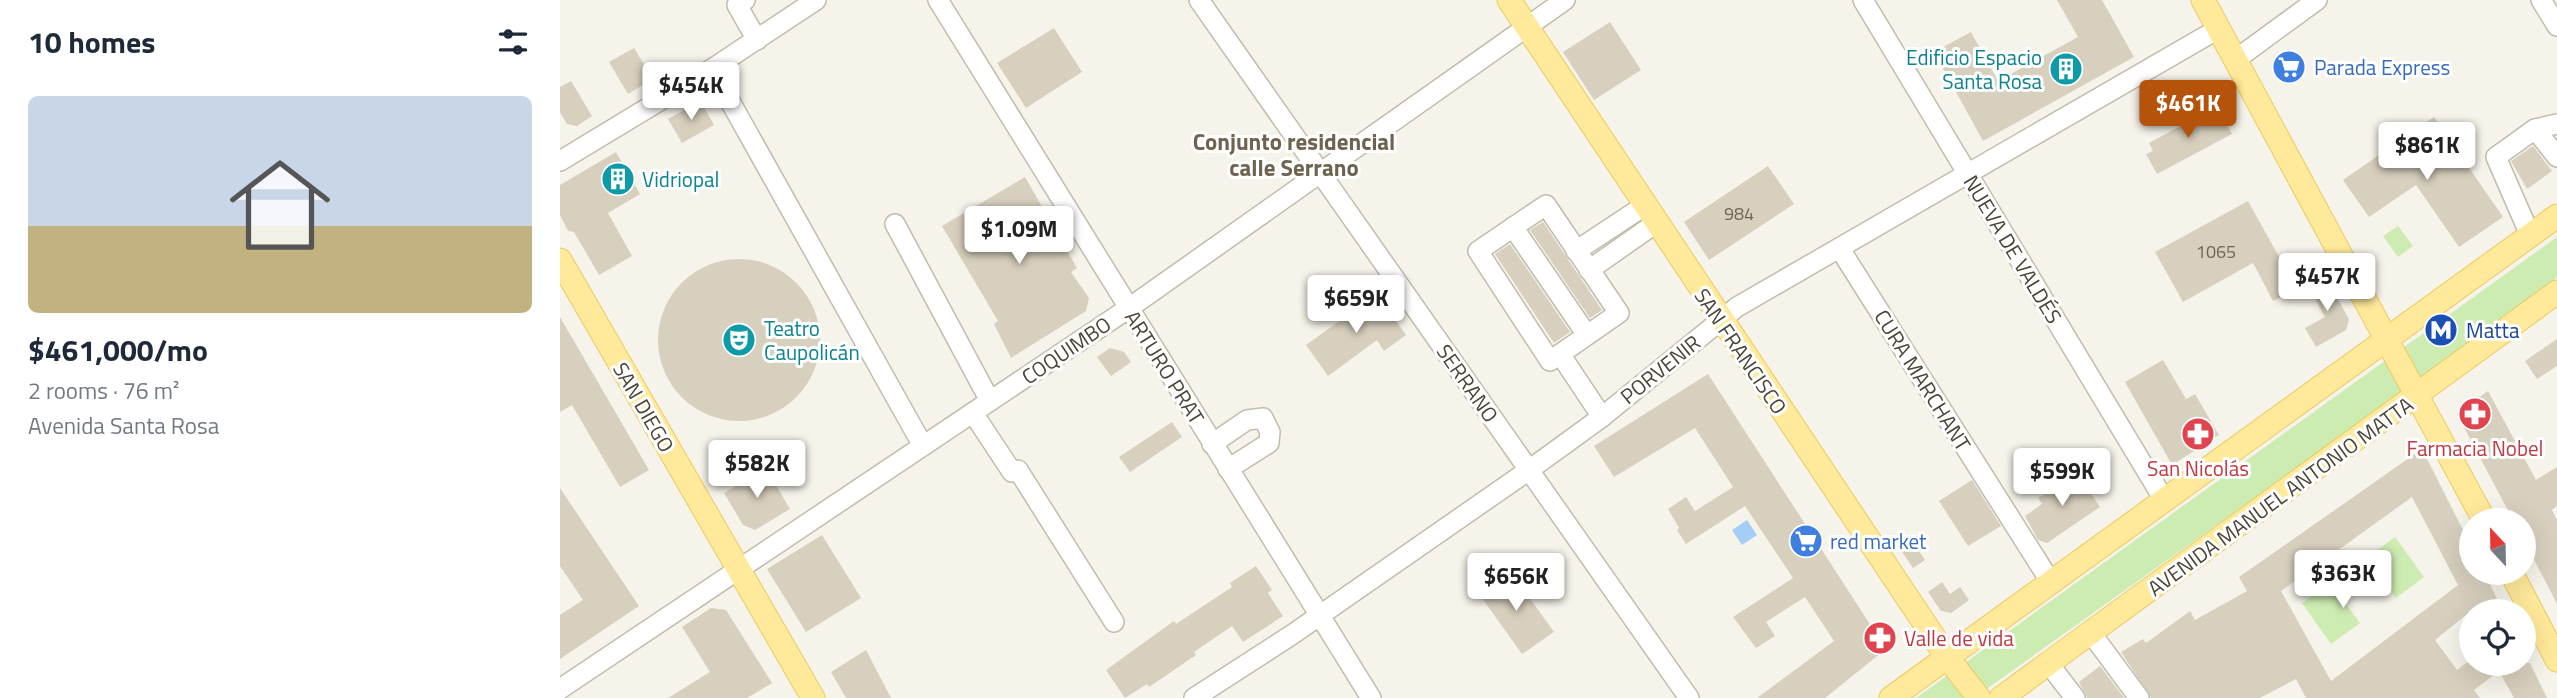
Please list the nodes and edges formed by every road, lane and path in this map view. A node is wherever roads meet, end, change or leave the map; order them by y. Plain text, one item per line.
1 (745, 0) edge
2 (816, 0) edge
3 (938, 0) edge
4 (1199, 0) edge
5 (1508, 0) edge
6 (1565, 0) edge
7 (1863, 0) edge
8 (2203, 0) edge
9 (2317, 0) edge
10 (2541, 0) edge
11 (2557, 26) edge
12 (1526, 27) junction
13 (2218, 29) junction
14 (757, 40) junction
15 (2235, 60) junction
16 (712, 69) junction
17 (2557, 124) edge
18 (2535, 129) junction
19 (2557, 157) edge
20 (560, 161) edge
21 (1320, 172) junction
22 (1968, 175) junction
23 (1650, 215) junction
24 (2557, 216) edge
25 (894, 224) dead end
26 (1513, 227) junction
27 (2530, 235) junction
28 (1840, 249) junction
29 (1576, 251) junction
30 (560, 260) edge
31 (1589, 270) junction
32 (2557, 292) edge
33 (1129, 308) junction
34 (1720, 320) junction
35 (1587, 335) junction
36 (2388, 339) junction
37 (1560, 354) junction
38 (2418, 395) junction
39 (982, 407) junction
40 (1602, 417) junction
41 (1212, 443) junction
42 (923, 446) junction
43 (1228, 469) junction
44 (1529, 470) junction
45 (2163, 498) junction
46 (2478, 508) edge
47 (739, 570) junction
48 (2050, 581) junction
49 (2518, 585) edge
50 (1319, 615) junction
51 (1114, 622) dead end
52 (2091, 633) junction
53 (1947, 657) junction
54 (2557, 660) edge
55 (2049, 664) junction
56 (560, 689) edge
57 (2010, 696) edge
58 (813, 698) edge
59 (1194, 698) edge
60 (1371, 698) edge
61 (1689, 698) edge
62 (1891, 698) edge
63 (1979, 698) edge
64 (2076, 698) edge
65 (2139, 698) edge

1 - 14 street
2 - 14 street
3 - 33 street, ARTURO PRAT
4 - 21 street, SERRANO
5 - 12 main road, SAN FRANCISCO
6 - 12 street, COQUIMBO
7 - 22 street, NUEVA DE VALDÉS
8 - 13 main road
9 - 15 street
10 - 11 street
12 - 21 street, COQUIMBO
12 - 23 main road, SAN FRANCISCO
13 - 15 main road
13 - 22 street, PORVENIR
14 - 16 street
15 - 36 main road
16 - 20 street
16 - 42 street
17 - 18 street
18 - 19 street
18 - 27 street
21 - 33 street, COQUIMBO
21 - 44 street, SERRANO
22 - 28 street, PORVENIR
22 - 45 street, NUEVA DE VALDÉS
23 - 29 street
23 - 31 street
23 - 34 main road, SAN FRANCISCO
24 - 27 main road
25 - 39 street
26 - 29 street
26 - 35 street
26 - 37 street
27 - 36 main road
28 - 34 street, PORVENIR
28 - 48 street, CURA MARCHANT
29 - 31 street
30 - 47 main road, SAN DIEGO
31 - 35 street
32 - 38 main road, AVENIDA MANUEL ANTONIO MATTA
33 - 39 street, COQUIMBO
33 - 41 street, ARTURO PRAT
34 - 40 street, PORVENIR
34 - 53 main road, SAN FRANCISCO
35 - 37 street
36 - 38 main road
36 - 45 main road
37 - 40 street
38 - 46 main road
38 - 52 main road, AVENIDA MANUEL ANTONIO MATTA
39 - 42 street, COQUIMBO
39 - 51 street
40 - 44 street, PORVENIR
41 - 43 street, ARTURO PRAT
41 - 43 street
42 - 47 street, COQUIMBO
43 - 50 street, ARTURO PRAT
44 - 50 street, PORVENIR
44 - 61 street, SERRANO
45 - 48 main road
47 - 56 street, COQUIMBO
47 - 58 main road, SAN DIEGO
48 - 53 main road
49 - 54 main road
50 - 59 street, PORVENIR
50 - 60 street, ARTURO PRAT
52 - 55 main road, AVENIDA MANUEL ANTONIO MATTA
52 - 65 street
53 - 62 main road
53 - 63 main road, SAN FRANCISCO
55 - 57 main road, AVENIDA MANUEL ANTONIO MATTA
55 - 64 street

